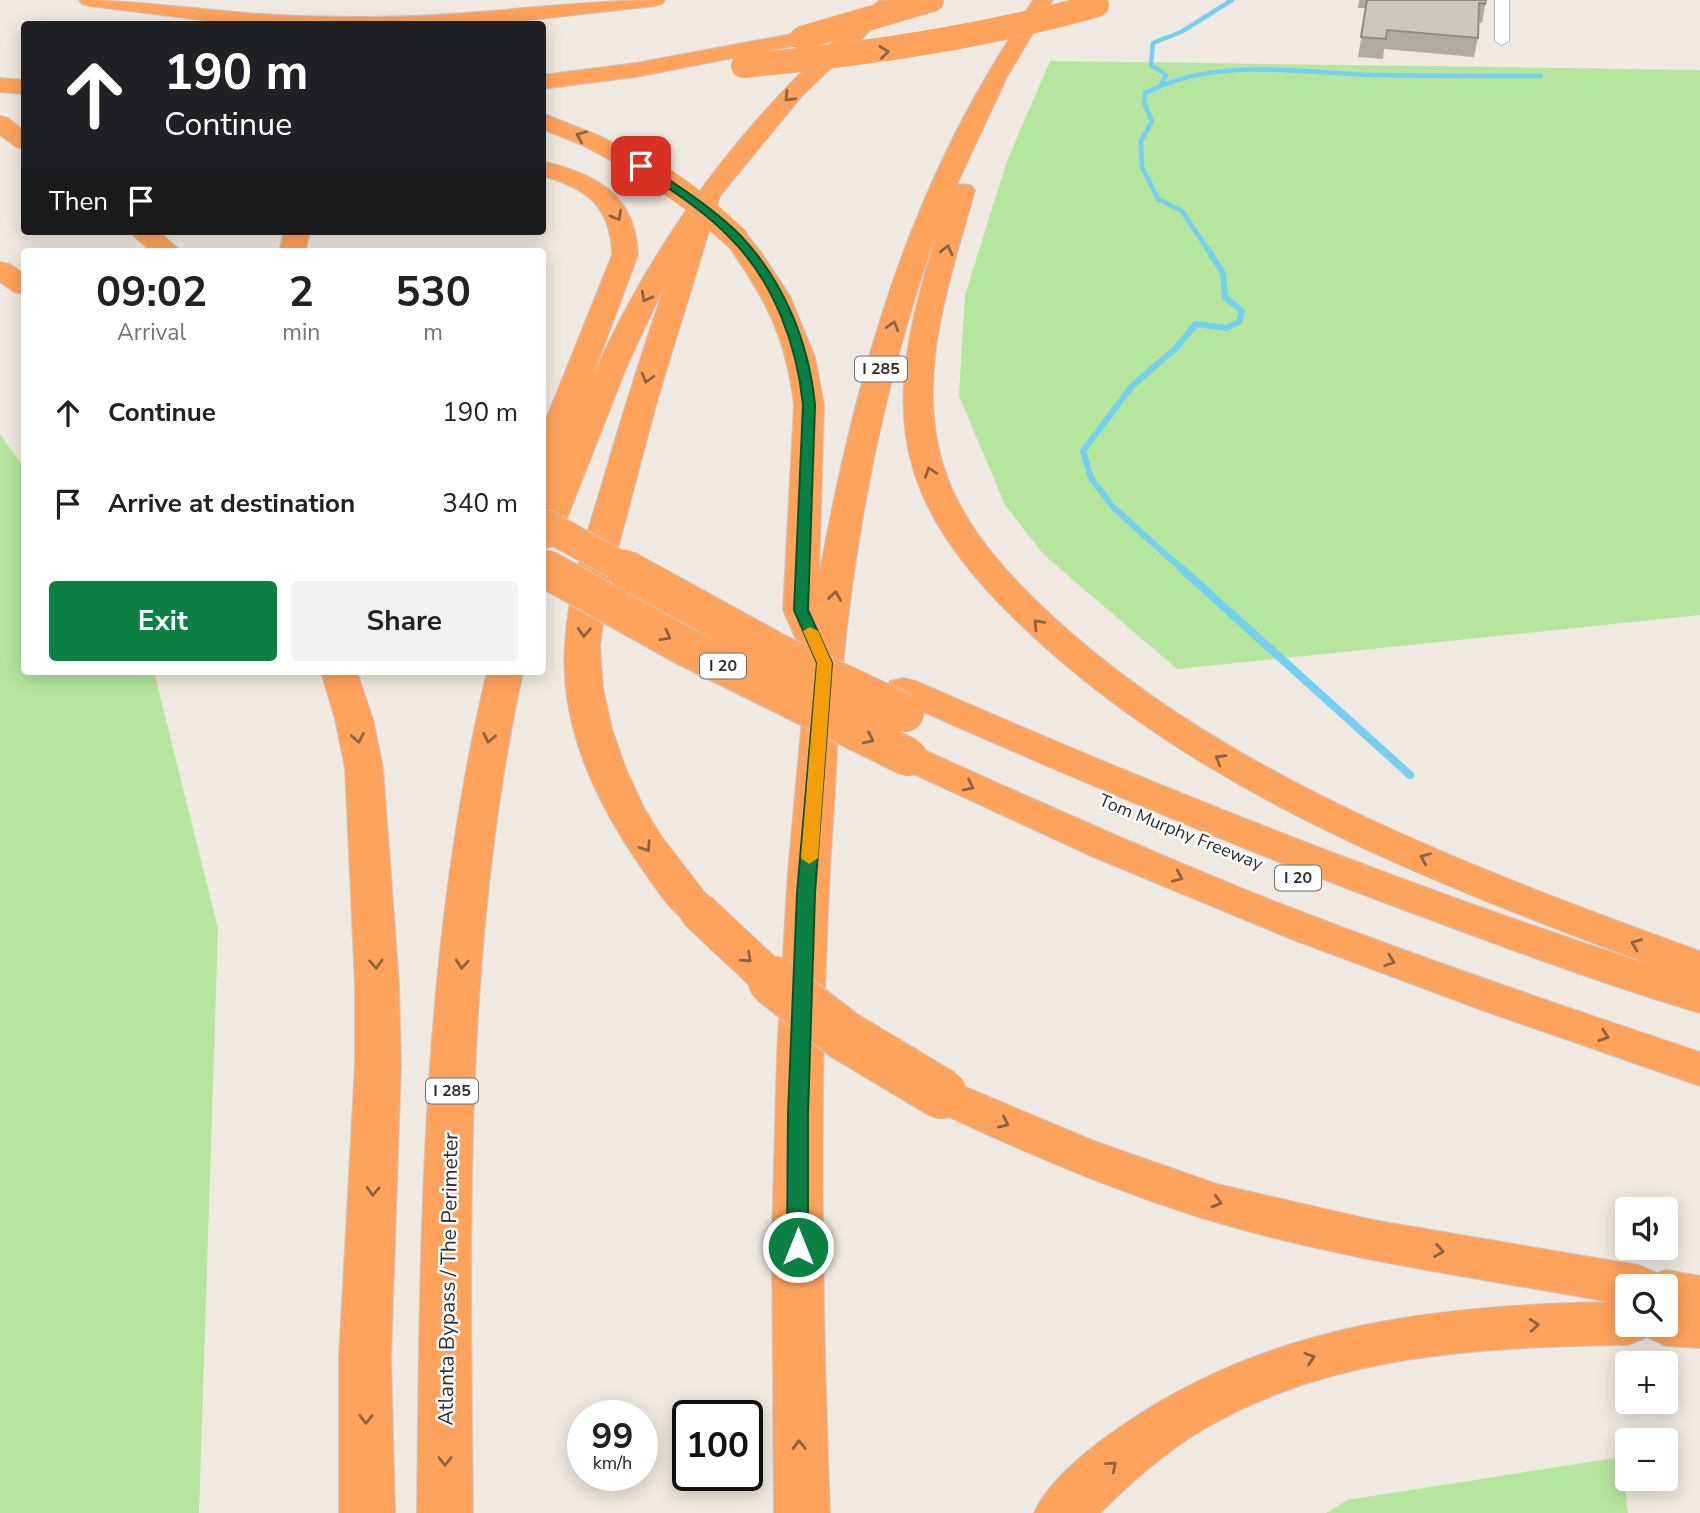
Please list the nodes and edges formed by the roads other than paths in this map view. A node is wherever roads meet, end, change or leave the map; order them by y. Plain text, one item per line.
1 (74, 0) edge
2 (89, 0) edge
3 (655, 0) edge
4 (892, 0) edge
5 (932, 0) edge
6 (1043, 0) edge
7 (1502, 0) edge
8 (1104, 3) edge
9 (163, 21) edge
10 (1502, 41) dead end
11 (546, 81) edge
12 (546, 82) edge
13 (0, 85) edge
14 (21, 87) edge
15 (988, 89) junction
16 (546, 122) edge
17 (0, 123) edge
18 (21, 140) edge
19 (546, 169) edge
20 (708, 198) junction
21 (147, 235) edge
22 (164, 248) edge
23 (0, 253) edge
24 (21, 265) edge
25 (0, 270) edge
26 (21, 284) edge
27 (546, 479) edge
28 (546, 501) edge
29 (546, 525) edge
30 (546, 529) edge
31 (546, 570) edge
32 (824, 663) junction
33 (340, 675) edge
34 (504, 675) edge
35 (904, 701) junction
36 (1700, 967) edge
37 (1700, 997) edge
38 (1700, 1022) edge
39 (1700, 1069) edge
40 (1615, 1282) edge
41 (1678, 1293) edge
42 (1700, 1297) edge
43 (1615, 1323) edge
44 (1678, 1325) edge
45 (1700, 1326) edge
46 (367, 1513) edge
47 (445, 1513) edge
48 (802, 1513) edge
49 (1062, 1513) edge

1 - 9 highway
2 - 3 highway
4 -> 20 highway
5 - 11 highway, bridge
6 - 15 highway, I 285
7 - 10 street
12 -> 8 highway, bridge
13 - 14 highway
32 -> 15 highway, I 285
36 -> 15 highway
32 -> 16 highway, bridge
17 - 18 highway
19 -> 27 highway
20 -> 30 highway
20 -> 40 highway, bridge
21 - 22 highway
23 - 24 highway
25 - 26 highway
28 - 35 highway
29 - 35 highway, I 20, bridge
31 -> 39 highway, I 20, bridge
48 -> 32 highway, I 285
33 -> 46 highway
34 -> 47 highway, Atlanta Bypass / The Perimeter / I 285
35 - 37 highway
35 - 38 highway, Tom Murphy Freeway / I 20
41 - 42 highway
49 -> 43 highway
44 - 45 highway

